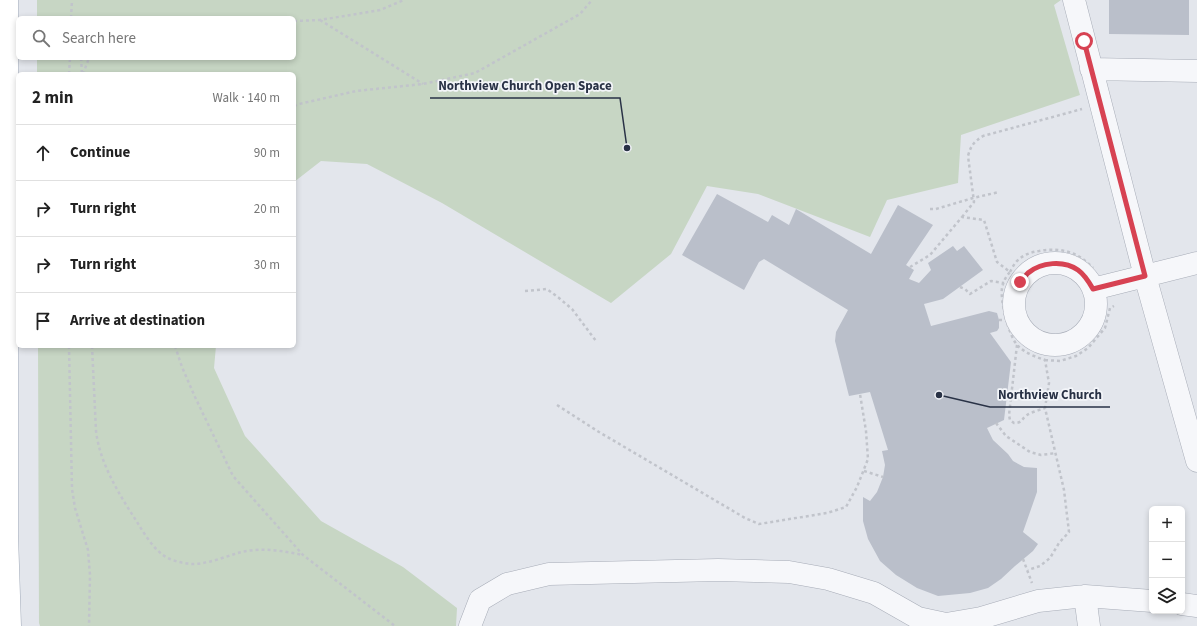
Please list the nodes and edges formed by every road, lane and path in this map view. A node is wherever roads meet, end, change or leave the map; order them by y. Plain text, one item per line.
1 (7, 0) edge
2 (72, 0) edge
3 (404, 0) edge
4 (592, 0) edge
5 (1074, 0) edge
6 (71, 12) junction
7 (71, 16) edge
8 (74, 16) edge
9 (320, 20) junction
10 (296, 21) edge
11 (70, 60) edge
12 (82, 60) edge
13 (88, 60) edge
14 (1091, 69) junction
15 (1197, 71) edge
16 (69, 72) edge
17 (83, 72) edge
18 (84, 72) edge
19 (423, 84) junction
20 (1100, 104) junction
21 (296, 105) edge
22 (1000, 192) dead end
23 (973, 198) junction
24 (930, 209) dead end
25 (962, 217) junction
26 (1197, 263) edge
27 (910, 267) dead end
28 (1010, 272) junction
29 (1145, 276) junction
30 (1096, 281) joint
31 (1004, 283) junction
32 (960, 287) dead end
33 (525, 291) dead end
34 (1115, 305) dead end
35 (999, 320) dead end
36 (1006, 320) junction
37 (596, 340) dead end
38 (1017, 345) junction
39 (69, 348) edge
40 (92, 348) edge
41 (176, 348) edge
42 (1045, 360) junction
43 (860, 394) dead end
44 (556, 405) dead end
45 (1045, 408) junction
46 (996, 424) dead end
47 (1056, 453) junction
48 (1197, 462) edge
49 (864, 471) junction
50 (883, 477) dead end
51 (303, 555) junction
52 (1028, 570) dead end
53 (1085, 596) junction
54 (1149, 601) edge
55 (1185, 604) edge
56 (1197, 606) edge
57 (10, 626) edge
58 (89, 626) edge
59 (395, 626) edge
60 (470, 626) edge
61 (1089, 626) edge

1 - 57 main road
2 - 6 path
3 - 9 path
4 - 19 path
5 - 14 lane
6 - 7 path
6 - 8 path
9 - 10 path
9 - 19 path
11 - 16 path
12 - 17 path
13 - 18 path
14 - 15 lane
14 - 20 lane
19 - 21 path
20 - 23 path
20 - 29 lane
22 - 23 path
23 - 24 path
23 - 25 path
25 - 27 path
25 - 28 path
26 - 29 lane
28 - 30 path
28 - 31 path
29 - 30 lane
29 - 48 lane
31 - 32 path
31 - 36 path
33 - 37 path
34 - 42 path
35 - 36 path
36 - 38 path
38 - 42 path
38 - 45 path
39 - 58 path
40 - 51 path
41 - 51 path
42 - 45 path
43 - 49 path
44 - 49 path
45 - 47 path
46 - 47 path
47 - 52 path
49 - 50 path
51 - 59 path
53 - 54 lane
53 - 60 lane
53 - 61 lane
55 - 56 lane

